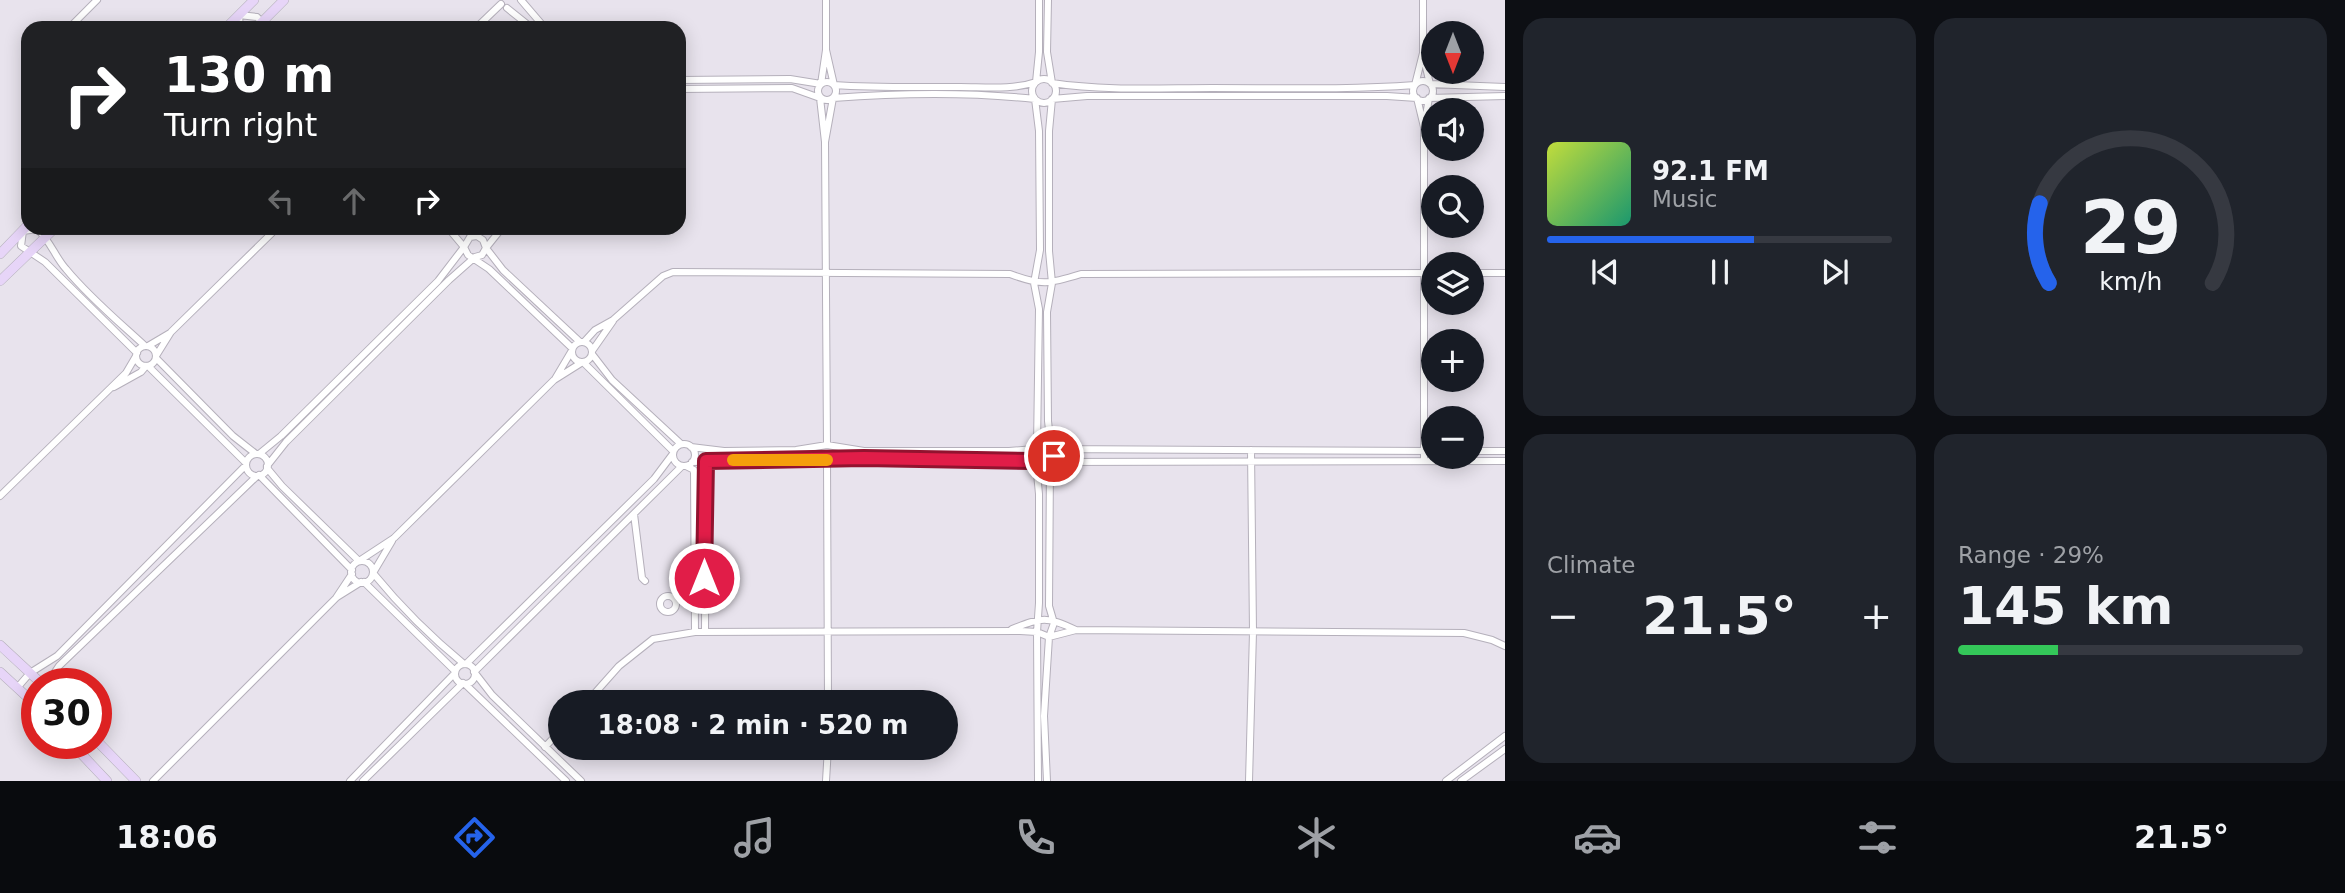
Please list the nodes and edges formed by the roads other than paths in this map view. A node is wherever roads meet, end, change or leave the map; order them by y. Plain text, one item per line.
1 (97, 0) edge
2 (254, 0) edge
3 (284, 0) edge
4 (520, 0) edge
5 (826, 0) edge
6 (1039, 0) edge
7 (1048, 0) edge
8 (1423, 0) edge
9 (502, 4) edge
10 (239, 15) junction
11 (76, 21) edge
12 (233, 21) edge
13 (239, 21) edge
14 (257, 21) edge
15 (266, 21) edge
16 (484, 21) edge
17 (523, 21) edge
18 (539, 21) edge
19 (1423, 21) edge
20 (826, 50) junction
21 (1421, 61) edge
22 (686, 80) edge
23 (1036, 82) junction
24 (1052, 83) junction
25 (821, 84) junction
26 (834, 85) junction
27 (1415, 85) junction
28 (1430, 85) junction
29 (1505, 87) edge
30 (686, 89) edge
31 (1184, 92) junction
32 (1335, 92) junction
33 (1505, 96) edge
34 (820, 98) junction
35 (833, 98) junction
36 (1417, 98) junction
37 (1430, 98) edge
38 (1454, 98) edge
39 (1035, 99) junction
40 (1052, 99) junction
41 (1421, 100) edge
42 (1421, 115) edge
43 (825, 142) junction
44 (1424, 161) edge
45 (21, 232) edge
46 (23, 235) edge
47 (270, 235) edge
48 (454, 235) edge
49 (496, 235) edge
50 (46, 236) joint
51 (474, 236) joint
52 (464, 247) junction
53 (485, 248) junction
54 (1424, 252) edge
55 (29, 253) junction
56 (0, 254) edge
57 (475, 257) junction
58 (827, 272) junction
59 (1421, 273) edge
60 (1484, 273) edge
61 (1505, 273) edge
62 (0, 281) edge
63 (1034, 283) junction
64 (1052, 283) junction
65 (435, 289) junction
66 (1424, 315) edge
67 (613, 320) junction
68 (171, 332) junction
69 (582, 342) junction
70 (146, 346) junction
71 (572, 350) junction
72 (592, 353) junction
73 (137, 354) junction
74 (156, 357) junction
75 (582, 363) junction
76 (147, 366) junction
77 (554, 380) junction
78 (341, 382) junction
79 (109, 390) junction
80 (1424, 406) edge
81 (294, 423) junction
82 (300, 429) junction
83 (681, 444) junction
84 (827, 445) junction
85 (691, 447) junction
86 (1036, 448) junction
87 (1052, 448) junction
88 (1251, 450) junction
89 (1127, 451) junction
90 (1421, 451) edge
91 (1484, 451) edge
92 (1505, 451) edge
93 (673, 453) junction
94 (257, 454) junction
95 (909, 455) junction
96 (827, 460) junction
97 (1127, 460) junction
98 (1251, 460) junction
99 (706, 461) junction
100 (1421, 461) edge
101 (1484, 461) edge
102 (1505, 461) edge
103 (1035, 462) junction
104 (1051, 463) junction
105 (246, 464) junction
106 (687, 465) junction
107 (267, 467) junction
108 (258, 475) junction
109 (0, 496) edge
110 (634, 514) junction
111 (394, 538) junction
112 (1039, 551) junction
113 (1049, 551) junction
114 (359, 561) junction
115 (352, 572) junction
116 (373, 573) junction
117 (645, 581) dead end
118 (362, 582) junction
119 (336, 597) junction
120 (524, 608) junction
121 (531, 614) junction
122 (1038, 619) junction
123 (1053, 620) junction
124 (1076, 630) junction
125 (1006, 631) junction
126 (695, 632) junction
127 (705, 632) junction
128 (828, 632) junction
129 (1037, 632) junction
130 (1253, 632) junction
131 (1049, 637) junction
132 (0, 645) edge
133 (1505, 646) edge
134 (465, 664) junction
135 (25, 668) edge
136 (38, 668) edge
137 (57, 668) edge
138 (0, 672) edge
139 (455, 672) junction
140 (475, 672) junction
141 (21, 683) edge
142 (464, 684) junction
143 (16, 688) junction
144 (598, 690) edge
145 (828, 690) edge
146 (21, 691) edge
147 (1505, 736) edge
148 (388, 744) junction
149 (548, 744) edge
150 (545, 747) junction
151 (1505, 749) edge
152 (394, 750) junction
153 (112, 756) edge
154 (1478, 757) junction
155 (86, 759) edge
156 (828, 760) edge
157 (1483, 765) junction
158 (107, 781) edge
159 (136, 781) edge
160 (153, 781) edge
161 (350, 781) edge
162 (363, 781) edge
163 (566, 781) edge
164 (581, 781) edge
165 (828, 781) edge
166 (1038, 781) edge
167 (1047, 781) edge
168 (1249, 781) edge
169 (1446, 781) edge
170 (1461, 781) edge

1 - 11 street
2 - 10 street
3 - 15 street
4 - 9 street
4 - 18 street
5 - 20 street
6 - 23 street
7 - 24 street
8 - 19 street
9 - 16 street
9 - 17 street
10 - 12 street
10 - 13 street
10 - 14 street
20 - 25 street
20 - 26 street
21 - 27 street
22 - 25 street
23 - 24 street
23 - 26 street
23 - 39 street
24 - 31 street
24 - 40 street
25 - 26 street
25 - 34 street
26 - 35 street
27 - 28 street
27 - 32 street
27 - 36 street
28 - 29 street
28 - 37 street
30 - 34 street
31 - 32 street
31 - 40 street
32 - 36 street
33 - 38 street
34 - 35 street
34 - 43 street
35 - 39 street
35 - 43 street
36 - 41 street
36 - 42 street
39 - 40 street
39 - 63 street
40 - 64 street
43 - 58 street
44 - 54 street
45 - 56 street
46 - 55 street
47 - 68 street
48 - 52 street
49 - 53 street
50 - 55 street
50 - 70 street
51 - 52 street
51 - 53 street
52 - 57 street
52 - 65 street
53 - 57 street
53 - 69 street
55 - 62 street
55 - 73 street
57 - 65 street
57 - 71 street
58 - 63 street
58 - 67 street
58 - 84 street
59 - 64 street
60 - 61 street
63 - 64 street
63 - 86 street
64 - 87 street
65 - 78 street
66 - 80 street
67 - 69 street
67 - 72 street
68 - 70 street
68 - 74 street
69 - 71 street
69 - 72 street
70 - 73 street
70 - 74 street
71 - 75 street
71 - 77 street
72 - 75 street
72 - 83 street
73 - 76 street
73 - 79 street
74 - 76 street
74 - 94 street
75 - 77 street
75 - 93 street
76 - 79 street
76 - 105 street
77 - 111 street
78 - 81 street
78 - 82 street
79 - 109 street
81 - 82 street
81 - 94 street
82 - 107 street
83 - 85 street
83 - 93 street
84 - 85 street
84 - 95 street
85 - 106 street
86 - 87 street
86 - 95 street
86 - 103 street
87 - 89 street
87 - 104 street
88 - 89 street
88 - 90 street
88 - 98 street
89 - 97 street
91 - 92 street
93 - 106 street
93 - 120 street
94 - 105 street
94 - 107 street
95 - 96 street
95 - 103 street
96 - 99 street
96 - 128 street
97 - 98 street
97 - 104 street
98 - 100 street
98 - 130 street
99 - 106 street
99 - 127 street
101 - 102 street
103 - 104 street
103 - 112 street
104 - 113 street
105 - 108 street
105 - 136 street
106 - 110 street
106 - 126 street
107 - 108 street
107 - 114 street
108 - 115 street
108 - 137 street
110 - 117 street
110 - 121 street
111 - 114 street
111 - 116 street
112 - 113 street
112 - 122 street
113 - 123 street
114 - 115 street
114 - 116 street
115 - 118 street
115 - 119 street
116 - 118 street
116 - 134 street
118 - 119 street
118 - 139 street
119 - 160 street
120 - 121 street
120 - 134 street
121 - 140 street
122 - 123 street
122 - 125 street
122 - 129 street
123 - 124 street
123 - 131 street
124 - 130 street
124 - 131 street
125 - 128 street
125 - 129 street
126 - 127 street
126 - 144 street
127 - 128 street
128 - 145 street
129 - 131 street
129 - 166 street
130 - 133 street
130 - 168 street
131 - 167 street
132 - 135 street
134 - 139 street
134 - 140 street
138 - 143 street
139 - 142 street
139 - 148 street
140 - 142 street
140 - 150 street
141 - 143 street
142 - 152 street
142 - 163 street
143 - 146 street
147 - 154 street
148 - 152 street
148 - 161 street
149 - 150 street
150 - 164 street
151 - 157 street
152 - 162 street
153 - 159 street
154 - 157 street
154 - 169 street
155 - 158 street
156 - 165 street
157 - 170 street

